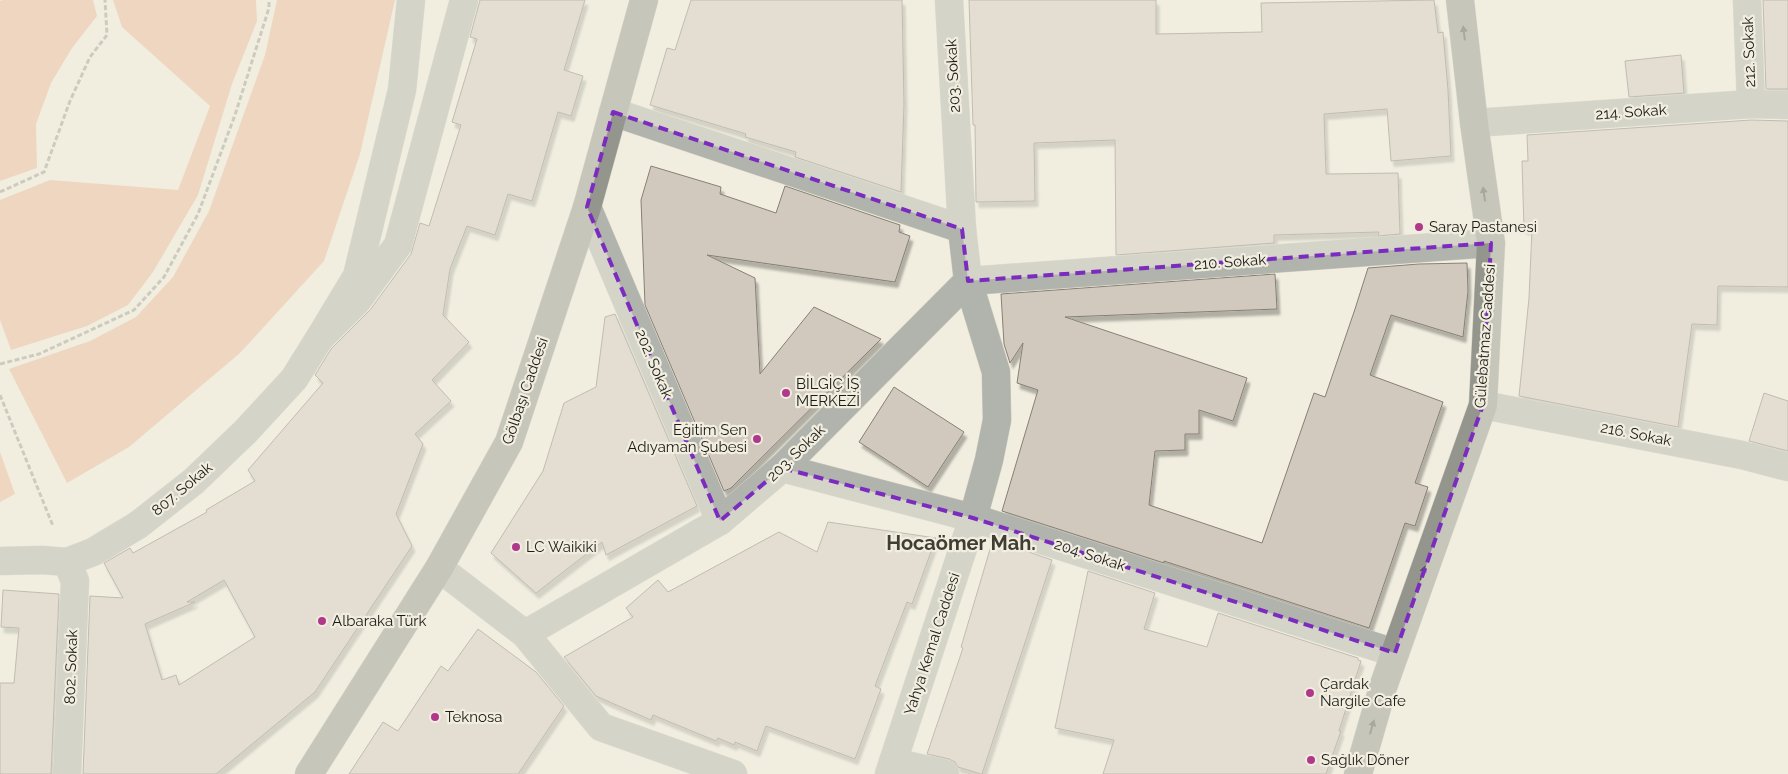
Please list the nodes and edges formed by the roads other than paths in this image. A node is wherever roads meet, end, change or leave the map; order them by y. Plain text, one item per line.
1 (412, 0) edge
2 (464, 0) edge
3 (644, 0) edge
4 (949, 0) edge
5 (1460, 0) edge
6 (1747, 0) edge
7 (1751, 104) junction
8 (1788, 105) edge
9 (613, 112) junction
10 (1474, 123) junction
11 (587, 207) junction
12 (962, 230) junction
13 (1491, 243) junction
14 (968, 281) junction
15 (319, 339) junction
16 (1483, 405) junction
17 (1788, 467) edge
18 (782, 468) junction
19 (973, 518) junction
20 (720, 521) junction
21 (0, 561) edge
22 (67, 562) junction
23 (439, 568) junction
24 (525, 634) junction
25 (1395, 653) junction
26 (891, 768) edge
27 (67, 774) edge
28 (309, 774) edge
29 (733, 774) edge
30 (945, 774) edge
31 (1358, 774) edge

1 - 15 street
2 - 15 street
3 - 9 main road, Gölbaşı Caddesi
4 - 12 street, 203. Sokak
10 -> 5 main road, Gülebatmaz Caddesi
6 - 7 street, 212. Sokak
7 - 8 street, 214. Sokak
7 - 10 street, 214. Sokak
9 - 11 main road, Gölbaşı Caddesi
9 - 12 street
13 -> 10 main road, Gülebatmaz Caddesi
11 - 20 street, 202. Sokak
11 - 23 main road, Gölbaşı Caddesi
12 - 14 street, 203. Sokak
13 - 14 street, 210. Sokak
13 - 16 main road, Gülebatmaz Caddesi
14 - 18 street, 203. Sokak
14 - 19 street, Yahya Kemal Caddesi
15 - 22 street, 807. Sokak
16 - 17 street, 216. Sokak
25 -> 16 main road, Gülebatmaz Caddesi
18 - 19 street, 204. Sokak
18 - 20 street, 203. Sokak
19 - 25 street, 204. Sokak
19 - 26 street, Yahya Kemal Caddesi
20 - 24 street, 203. Sokak
21 - 22 street, 807. Sokak
22 - 27 street, 802. Sokak
23 - 24 street
23 - 28 main road, Gölbaşı Caddesi
24 - 29 street
31 -> 25 main road, Gülebatmaz Caddesi
26 - 30 street

